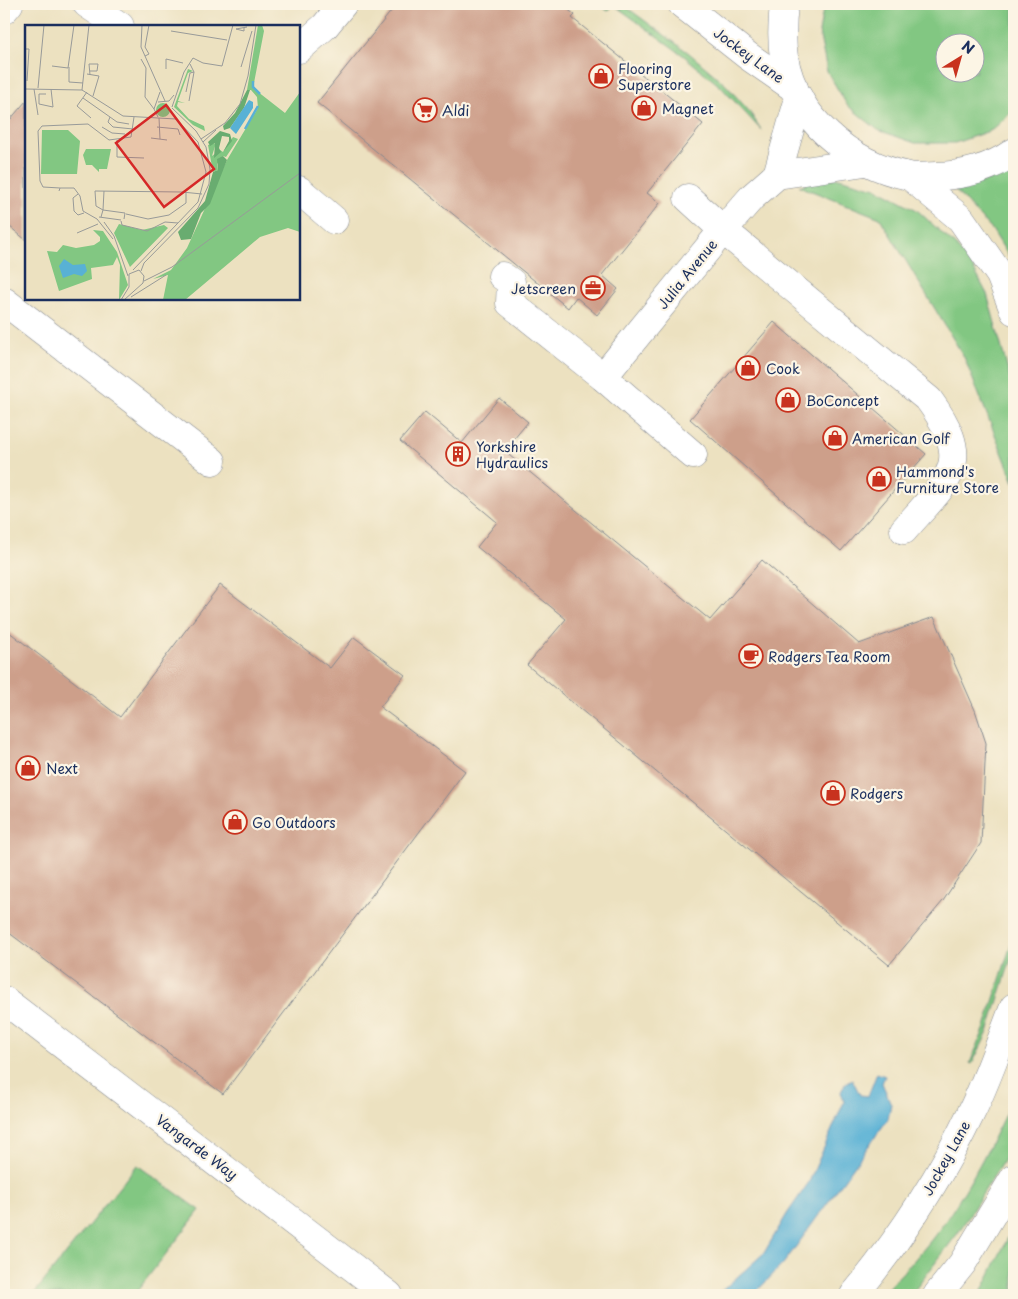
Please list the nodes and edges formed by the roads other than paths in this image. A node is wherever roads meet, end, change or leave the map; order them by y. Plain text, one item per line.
1 (9, 4) edge
2 (87, 4) edge
3 (343, 4) edge
4 (682, 4) edge
5 (784, 4) edge
6 (4, 10) edge
7 (118, 25) edge
8 (300, 48) edge
9 (796, 92) junction
10 (1014, 152) edge
11 (865, 162) junction
12 (777, 175) junction
13 (911, 177) junction
14 (300, 191) edge
15 (688, 198) dead end
16 (334, 220) dead end
17 (723, 230) junction
18 (502, 276) dead end
19 (4, 302) edge
20 (1014, 311) edge
21 (596, 382) junction
22 (693, 455) dead end
23 (212, 461) dead end
24 (904, 530) dead end
25 (4, 1000) edge
26 (1014, 1007) edge
27 (1014, 1178) edge
28 (389, 1295) edge
29 (854, 1295) edge
30 (937, 1295) edge

1 - 6 street
2 - 7 street
3 - 8 street
4 - 9 street, Jockey Lane
5 - 9 street
9 - 11 street
9 - 12 street
10 - 13 street
11 - 12 street
11 - 13 street
12 - 17 street, Julia Avenue
13 - 20 street
14 - 16 street
15 - 17 street
17 - 21 street, Julia Avenue
17 - 24 street
18 - 21 street
19 - 23 street
21 - 22 street
25 - 28 street, Vangarde Way
26 - 29 street, Jockey Lane
27 - 30 street

